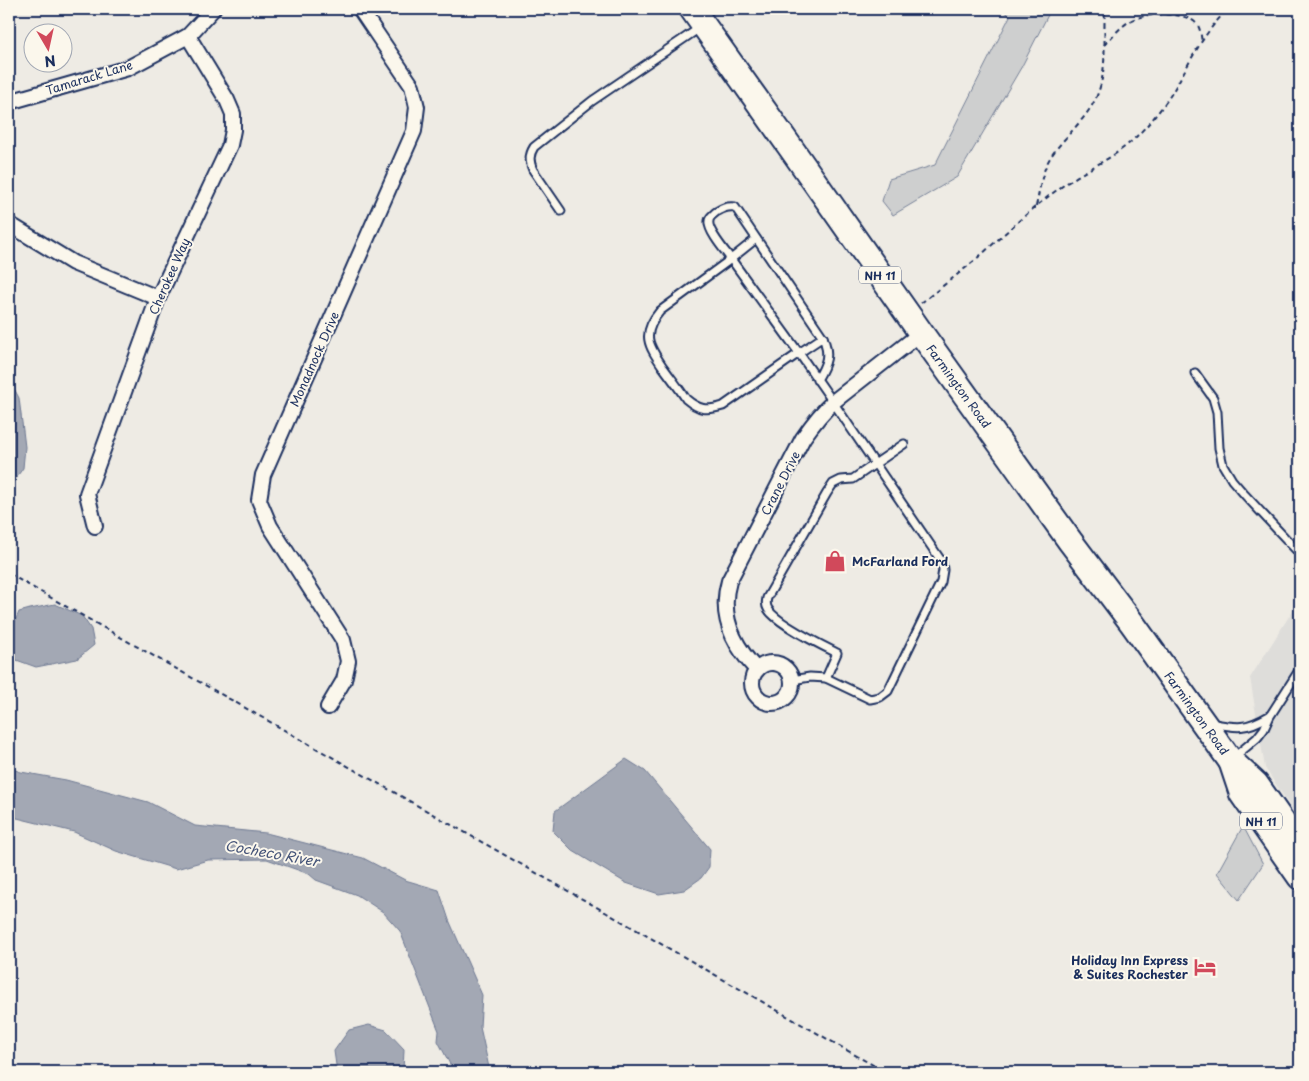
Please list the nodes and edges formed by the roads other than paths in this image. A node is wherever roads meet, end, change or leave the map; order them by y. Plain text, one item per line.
1 (212, 9) edge
2 (360, 9) edge
3 (698, 17) edge
4 (188, 36) junction
5 (9, 102) edge
6 (561, 211) dead end
7 (9, 224) edge
8 (756, 239) junction
9 (731, 259) junction
10 (158, 298) junction
11 (921, 333) junction
12 (823, 337) junction
13 (799, 353) junction
14 (1195, 373) dead end
15 (818, 380) junction
16 (833, 402) junction
17 (904, 444) dead end
18 (875, 464) junction
19 (95, 526) dead end
20 (1300, 554) edge
21 (1300, 669) edge
22 (757, 670) junction
23 (826, 678) junction
24 (792, 680) junction
25 (328, 707) dead end
26 (1270, 716) junction
27 (1203, 722) junction
28 (1230, 760) junction
29 (1300, 847) edge
30 (1300, 877) edge

1 - 4 street, Tamarack Lane
2 - 25 street, Monadnock Drive
3 - 6 lane
3 - 11 highway, Farmington Road / NH 11
4 - 5 street, Tamarack Lane
4 - 10 street, Cherokee Way
7 - 10 street
8 - 9 lane
8 - 9 lane
8 - 12 lane
9 - 13 lane
9 - 13 lane
10 - 19 street, Cherokee Way
11 - 16 street, Crane Drive
11 - 27 highway, Farmington Road / NH 11
12 - 13 lane
12 - 15 lane
13 - 15 lane
14 - 20 lane
15 - 16 lane
16 - 18 lane
16 - 22 street, Crane Drive
17 - 18 lane
18 - 23 lane
18 - 23 lane
21 - 26 lane
22 - 24 street
22 - 24 street
23 - 24 lane
26 - 27 lane
26 - 28 lane
27 - 28 highway, Farmington Road / NH 11
28 - 29 highway, Farmington Road / NH 11
28 - 30 highway, Farmington Road / NH 11

